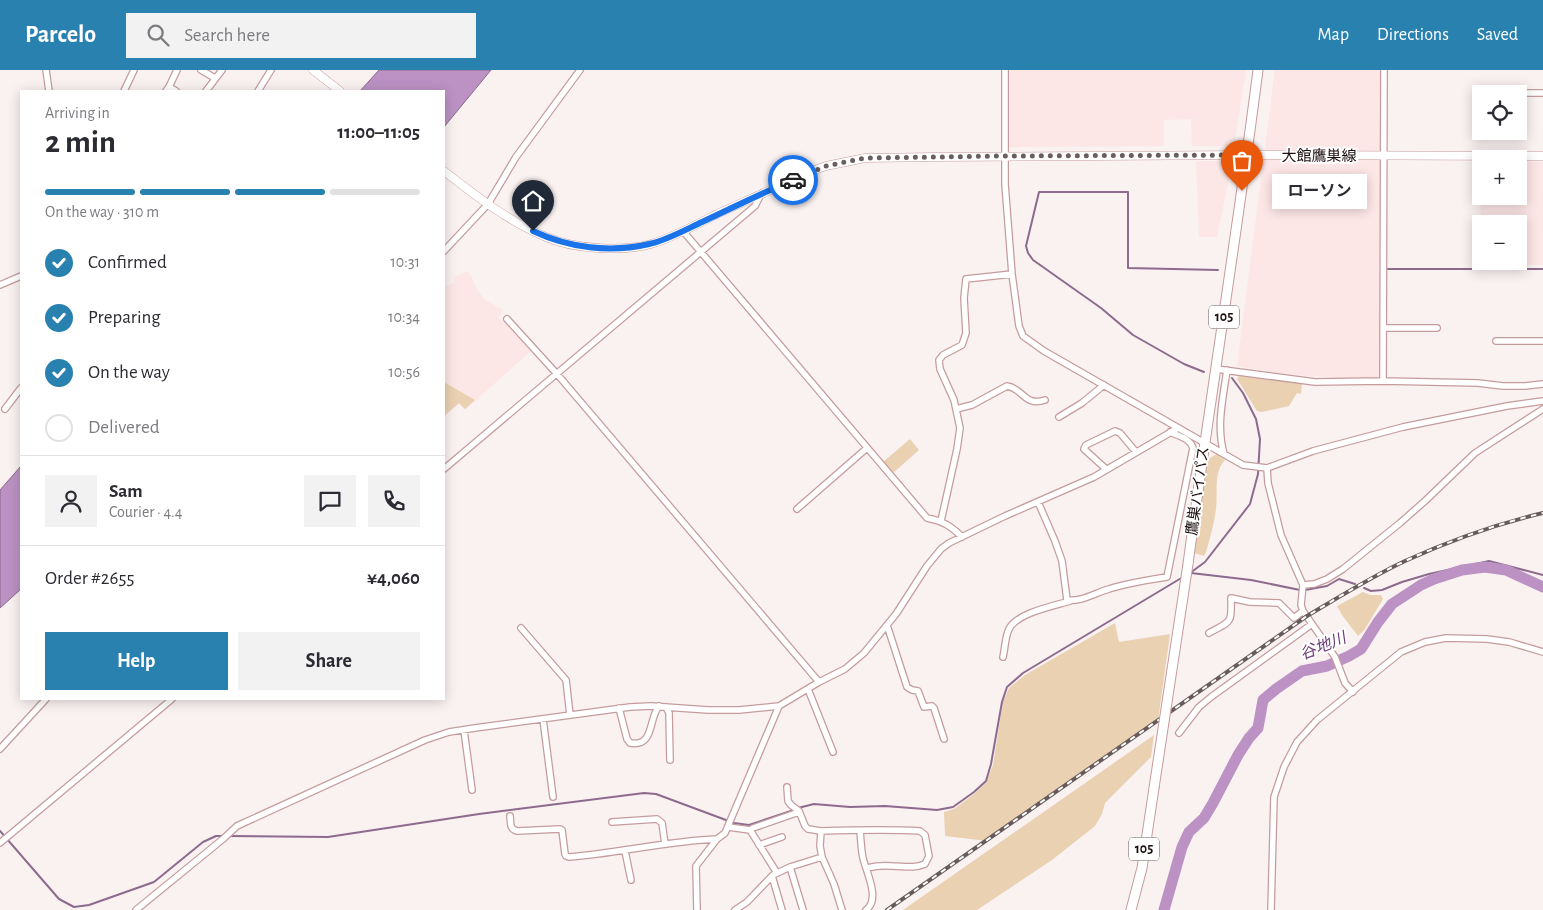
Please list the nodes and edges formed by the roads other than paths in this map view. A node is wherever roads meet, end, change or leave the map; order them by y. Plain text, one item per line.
1 (46, 70) edge
2 (134, 70) edge
3 (177, 70) edge
4 (201, 70) edge
5 (222, 70) edge
6 (272, 70) edge
7 (313, 70) edge
8 (580, 70) edge
9 (1005, 70) edge
10 (1258, 70) edge
11 (1384, 70) edge
12 (215, 78) junction
13 (167, 89) edge
14 (49, 90) edge
15 (127, 90) edge
16 (207, 90) edge
17 (259, 90) edge
18 (339, 90) edge
19 (1527, 93) edge
20 (1543, 93) edge
21 (1247, 155) junction
22 (1004, 156) junction
23 (1384, 156) junction
24 (1543, 156) edge
25 (445, 172) edge
26 (761, 194) junction
27 (488, 204) junction
28 (683, 231) junction
29 (445, 250) edge
30 (701, 251) junction
31 (1012, 274) junction
32 (20, 276) edge
33 (0, 285) edge
34 (507, 319) dead end
35 (1383, 328) junction
36 (1437, 328) dead end
37 (1496, 341) dead end
38 (1543, 341) edge
39 (1216, 369) junction
40 (1227, 370) junction
41 (556, 374) junction
42 (1382, 381) junction
43 (1543, 384) edge
44 (1104, 385) junction
45 (20, 389) edge
46 (1045, 400) dead end
47 (1543, 401) edge
48 (5, 409) dead end
49 (956, 409) junction
50 (1543, 409) edge
51 (1059, 417) dead end
52 (1178, 428) junction
53 (1170, 432) junction
54 (1204, 442) junction
55 (868, 448) junction
56 (1136, 452) junction
57 (1224, 454) junction
58 (445, 468) edge
59 (1267, 468) junction
60 (1106, 469) junction
61 (1038, 502) junction
62 (797, 509) dead end
63 (941, 521) junction
64 (962, 537) junction
65 (1303, 585) junction
66 (1072, 601) junction
67 (1303, 611) junction
68 (1312, 624) junction
69 (887, 626) junction
70 (521, 628) dead end
71 (1209, 633) dead end
72 (1543, 652) edge
73 (1003, 657) dead end
74 (819, 682) junction
75 (808, 689) junction
76 (1353, 692) junction
77 (45, 700) edge
78 (171, 700) edge
79 (659, 706) junction
80 (779, 706) junction
81 (666, 707) junction
82 (619, 708) junction
83 (570, 715) junction
84 (543, 719) junction
85 (464, 730) junction
86 (1179, 733) dead end
87 (944, 739) dead end
88 (0, 749) edge
89 (833, 752) dead end
90 (670, 760) dead end
91 (787, 787) dead end
92 (472, 790) dead end
93 (553, 796) dead end
94 (798, 810) junction
95 (510, 816) dead end
96 (612, 822) dead end
97 (730, 823) junction
98 (750, 830) junction
99 (821, 831) junction
100 (860, 831) junction
101 (782, 837) dead end
102 (717, 839) junction
103 (0, 843) edge
104 (665, 844) junction
105 (759, 845) junction
106 (625, 851) junction
107 (822, 857) junction
108 (790, 867) junction
109 (867, 868) junction
110 (774, 874) junction
111 (631, 880) dead end
112 (136, 910) edge
113 (697, 910) edge
114 (735, 910) edge
115 (782, 910) edge
116 (803, 910) edge
117 (842, 910) edge
118 (866, 910) edge
119 (1131, 910) edge
120 (1270, 910) edge

1 - 14 street
2 - 15 street
3 - 13 street
4 - 12 street
5 - 12 street
6 - 17 street
7 - 18 main road
8 - 27 street
9 - 22 street
10 - 21 highway, 鷹巣バイパス / 105
11 - 23 street
12 - 16 street
19 - 20 street
21 - 22 main road, 大館鷹巣線
21 - 23 main road, 大館鷹巣線
21 - 39 highway, 鷹巣バイパス / 105
22 - 26 main road, 大館鷹巣線
22 - 31 street
23 - 24 main road, 大館鷹巣線
23 - 35 street
25 - 27 main road, 大館鷹巣線
26 - 28 main road, 大館鷹巣線
26 - 30 street
27 - 28 main road, 大館鷹巣線
27 - 29 street
28 - 30 street
30 - 41 street
30 - 55 street
31 - 44 street
31 - 49 street
32 - 33 street
34 - 41 street
35 - 36 street
35 - 42 street
37 - 38 street
39 - 40 street
39 - 54 highway, 鷹巣バイパス / 105
40 - 42 street
40 - 57 street
41 - 58 street
41 - 74 street
42 - 43 street
44 - 51 street
44 - 52 street
45 - 48 street
46 - 49 street
47 - 59 street
49 - 63 street
50 - 65 street
52 - 53 street
52 - 54 street
53 - 56 street
53 - 66 street
54 - 57 street
54 - 119 highway, 鷹巣バイパス / 105, bridge
55 - 62 street
55 - 63 street
56 - 60 street
56 - 60 street
57 - 59 street
59 - 65 street
60 - 61 street
61 - 64 street
61 - 66 street
63 - 64 street
64 - 69 street
65 - 67 street
66 - 73 street
67 - 68 street
67 - 71 street
68 - 76 street
68 - 86 street
69 - 74 street
69 - 87 street
70 - 83 street
72 - 76 street
74 - 75 street
75 - 80 street
75 - 89 street
76 - 120 street
77 - 88 street
78 - 103 street
79 - 81 street
79 - 82 street
79 - 82 street
80 - 81 street
80 - 97 street
81 - 90 street
82 - 83 street
83 - 84 street
84 - 85 street
84 - 93 street
85 - 92 street
85 - 112 street
91 - 94 street
94 - 98 street
94 - 99 street
95 - 106 street
96 - 104 street
97 - 98 street
97 - 102 street
98 - 105 street
99 - 100 street
99 - 107 street
100 - 109 street
100 - 109 street
101 - 105 street
102 - 104 street
102 - 113 street
104 - 106 street
105 - 110 street
106 - 111 street
107 - 108 street
107 - 117 street
108 - 110 street
108 - 116 street
109 - 118 street
110 - 114 street
110 - 115 street

